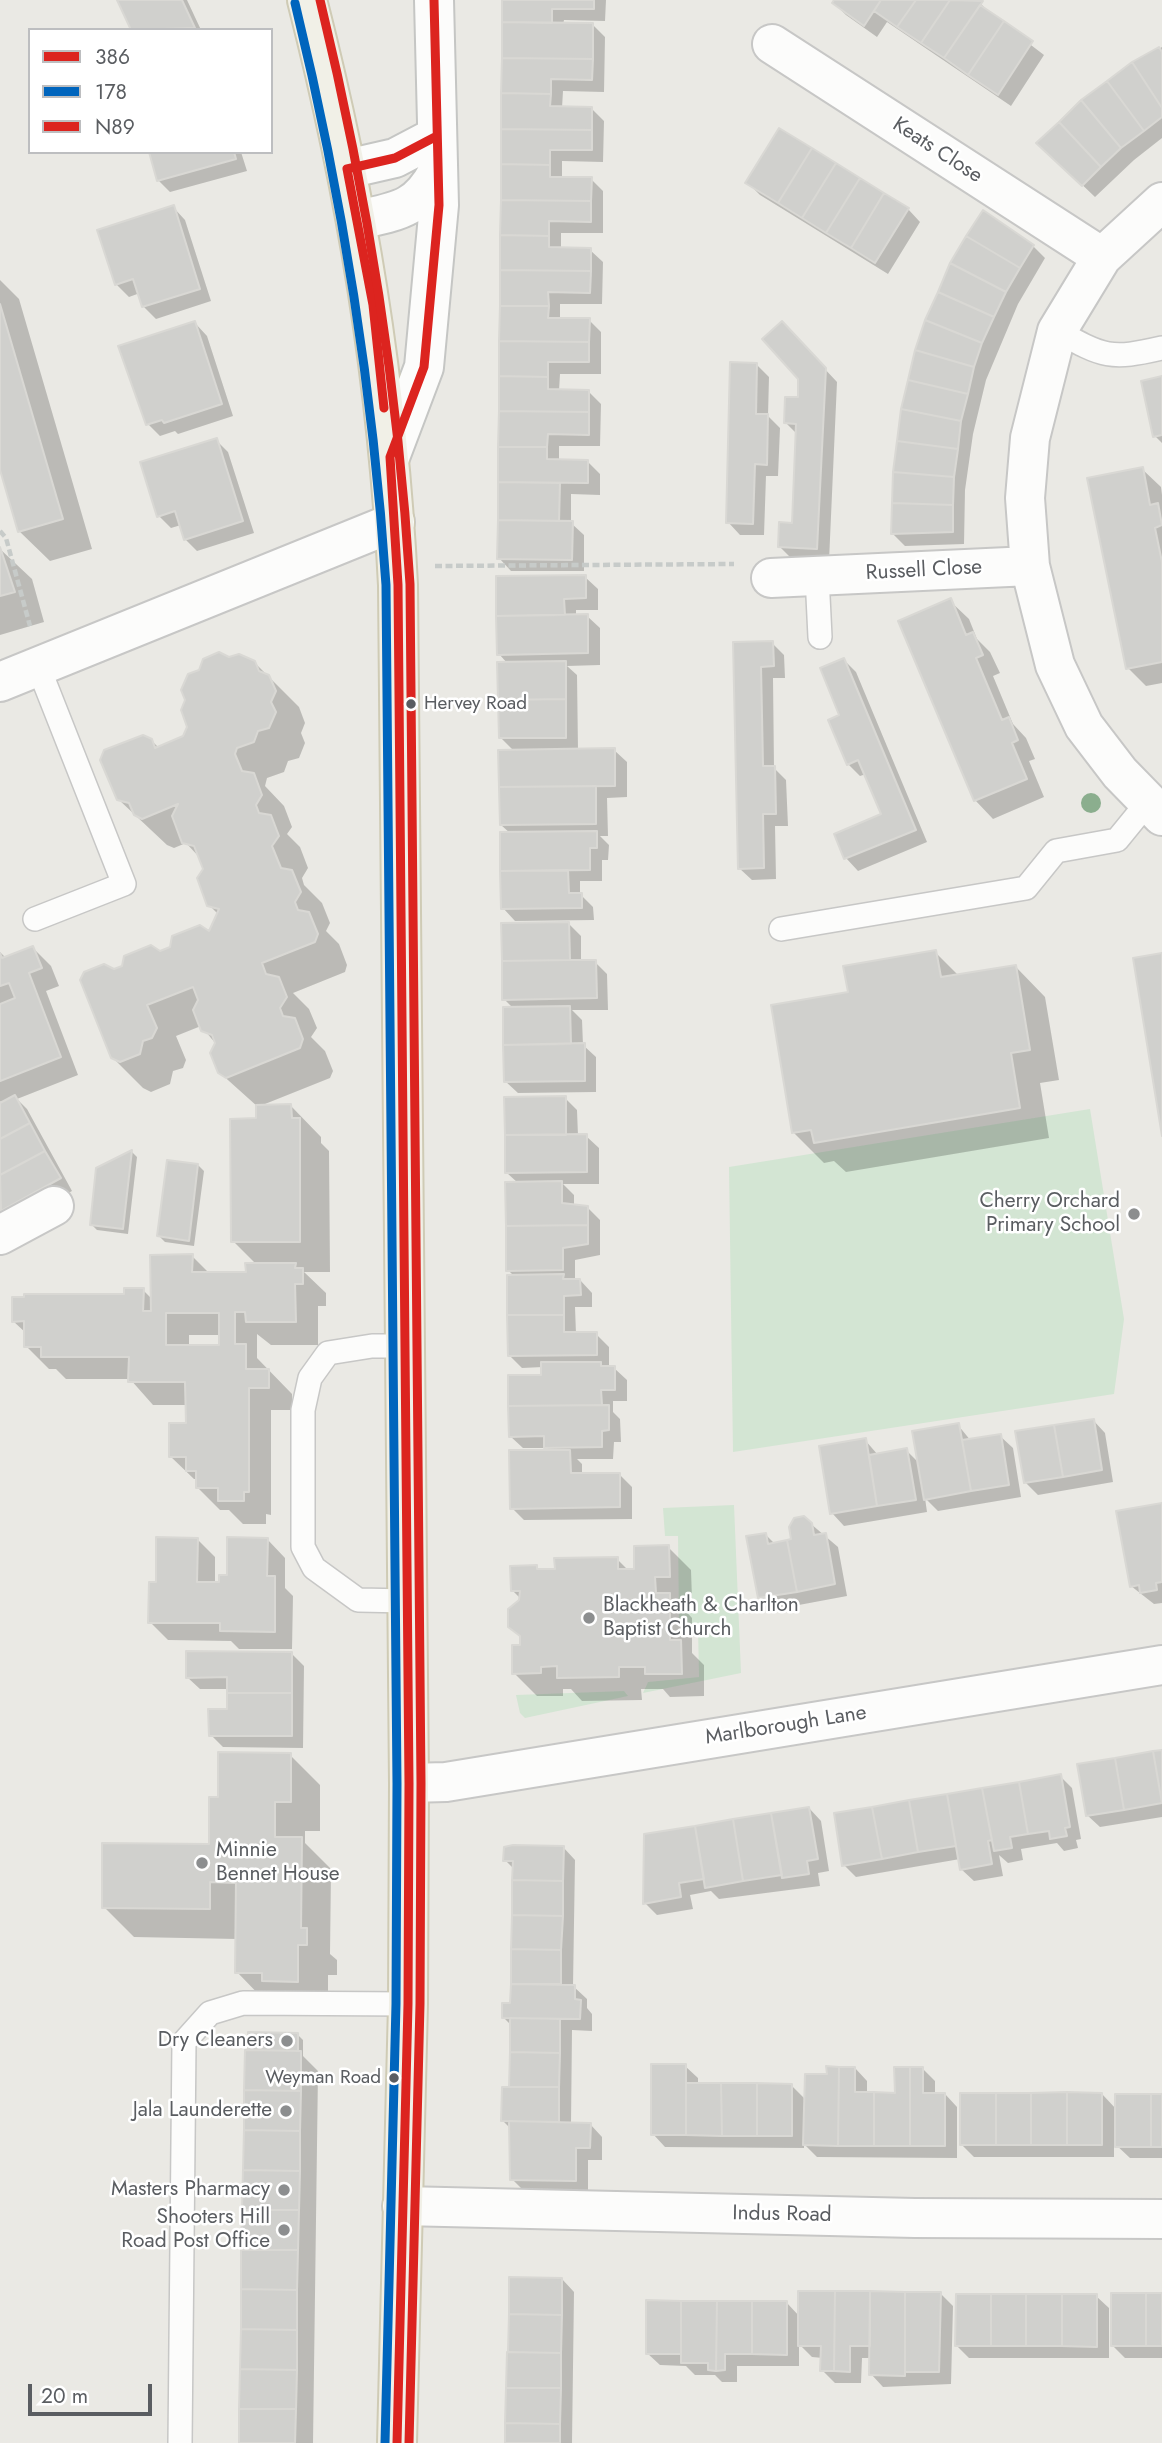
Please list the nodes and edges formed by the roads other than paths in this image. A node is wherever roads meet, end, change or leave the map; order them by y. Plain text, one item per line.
1 (307, 0) edge
2 (434, 0) edge
3 (772, 44) dead end
4 (436, 155) junction
5 (347, 169) junction
6 (1162, 202) edge
7 (358, 220) junction
8 (1102, 257) junction
9 (1057, 331) junction
10 (1162, 348) edge
11 (390, 457) junction
12 (395, 522) junction
13 (1030, 566) junction
14 (817, 576) junction
15 (771, 578) dead end
16 (820, 638) dead end
17 (38, 666) junction
18 (0, 681) edge
19 (1155, 809) edge
20 (35, 919) dead end
21 (781, 929) dead end
22 (54, 1206) dead end
23 (0, 1235) edge
24 (406, 1346) junction
25 (408, 1601) junction
26 (1162, 1665) edge
27 (409, 1783) junction
28 (408, 2004) junction
29 (402, 2206) junction
30 (1162, 2219) edge
31 (180, 2443) edge
32 (397, 2443) edge

1 - 5 main road
2 - 4 street
3 - 8 street, Keats Close
4 - 5 street
4 - 7 street
4 - 11 street
5 - 7 main road
6 - 8 street
7 - 11 main road
8 - 9 street
9 - 10 lane
9 - 13 street
11 - 12 main road
12 - 17 street
12 - 24 main road
13 - 14 street, Russell Close
13 - 19 street
14 - 15 street, Russell Close
14 - 16 lane
17 - 18 street
17 - 20 lane
19 - 21 lane
22 - 23 street
24 - 25 main road
24 - 25 lane
25 - 27 main road
26 - 27 street, Marlborough Lane
27 - 28 main road
28 - 29 main road
28 - 31 lane
29 - 30 street, Indus Road
29 - 32 main road

